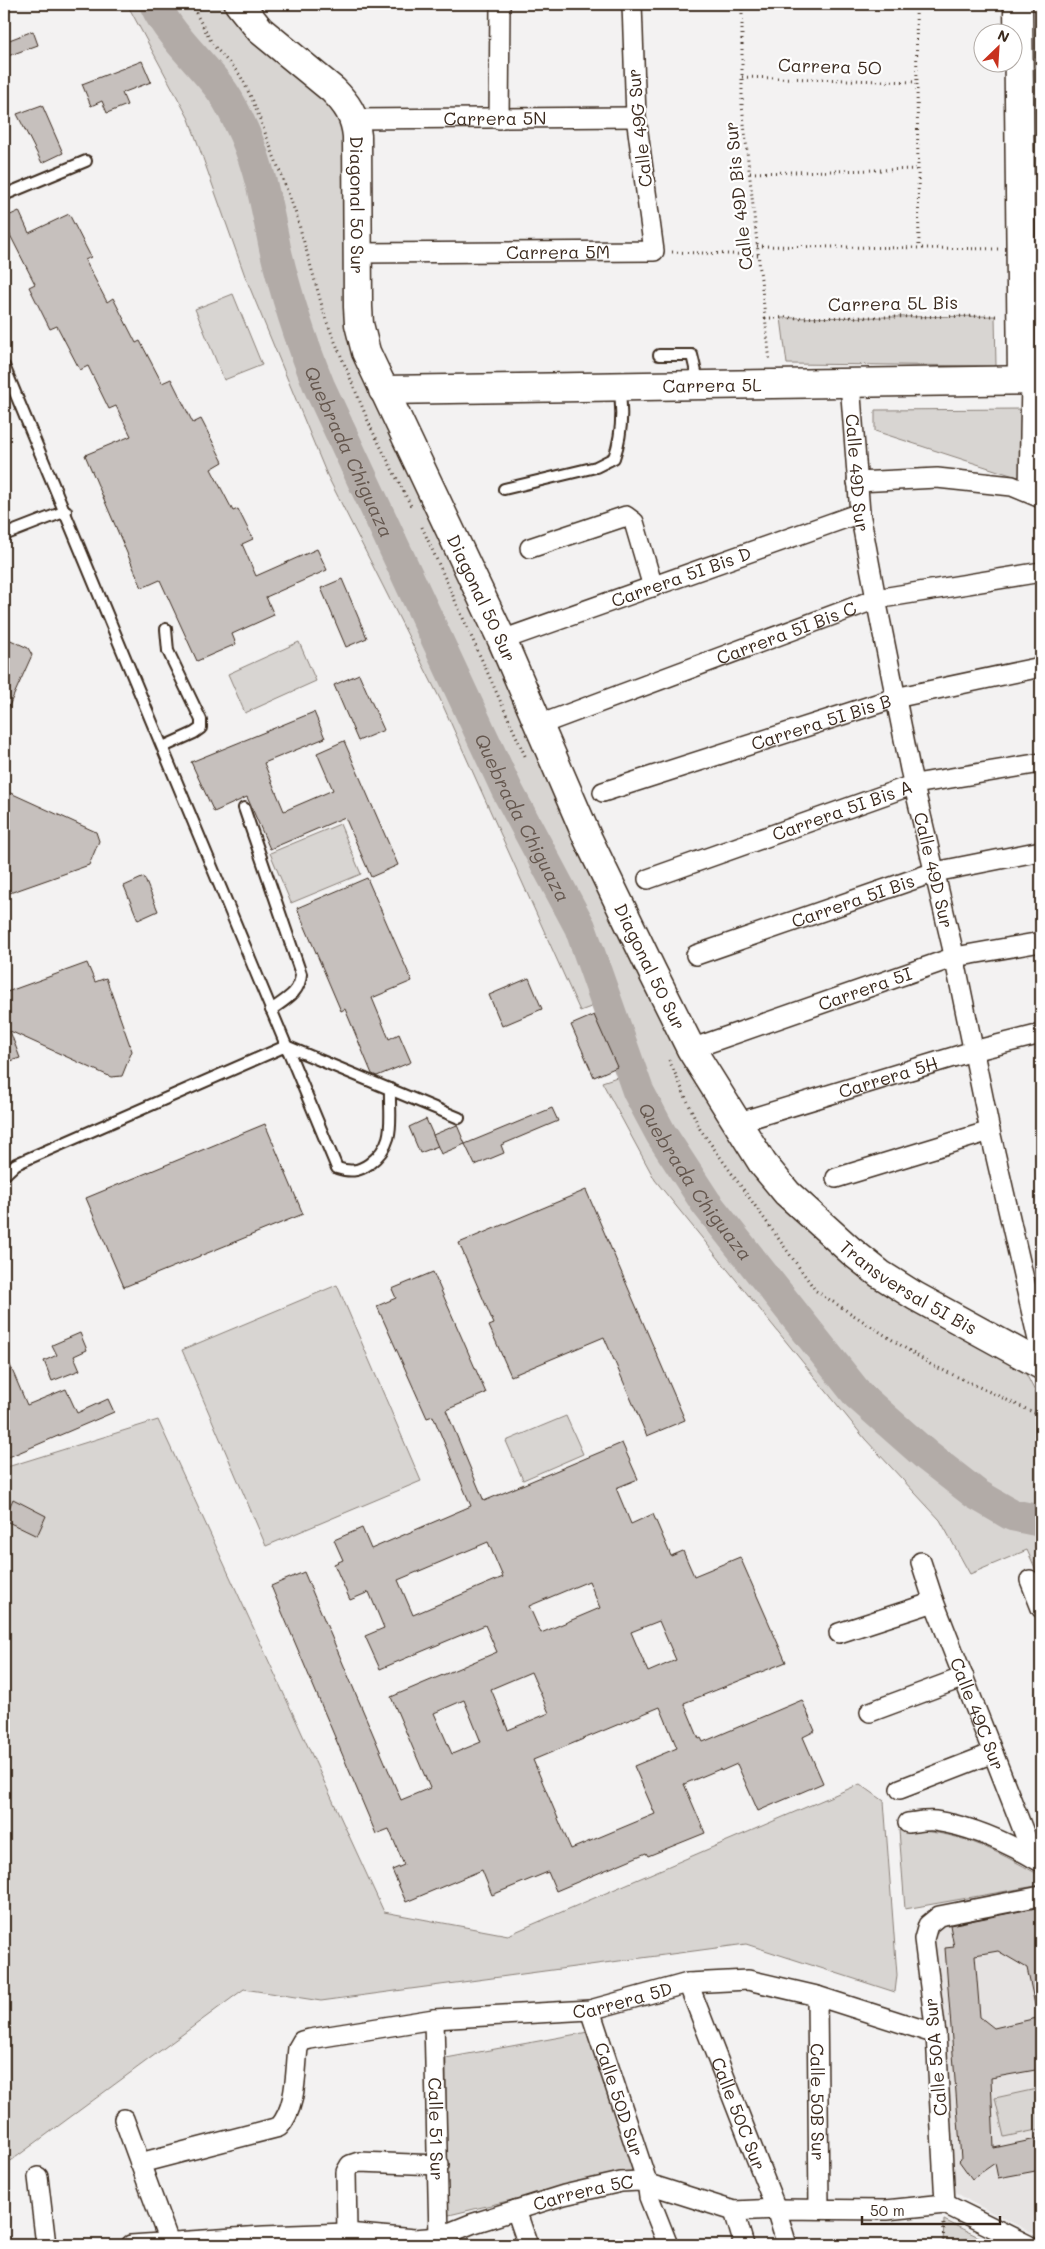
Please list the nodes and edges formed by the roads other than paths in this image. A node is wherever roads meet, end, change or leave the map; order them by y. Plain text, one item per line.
1 (239, 4) edge
2 (250, 4) edge
3 (500, 4) edge
4 (632, 4) edge
5 (1018, 4) edge
6 (636, 117) junction
7 (498, 118) junction
8 (355, 119) junction
9 (86, 161) dead end
10 (4, 195) edge
11 (654, 251) joint
12 (358, 253) junction
13 (659, 355) dead end
14 (4, 366) edge
15 (1031, 380) edge
16 (850, 383) junction
17 (699, 386) junction
18 (619, 387) junction
19 (383, 390) junction
20 (856, 482) junction
21 (504, 489) dead end
22 (1035, 495) edge
23 (66, 511) junction
24 (860, 513) junction
25 (4, 535) edge
26 (530, 548) dead end
27 (1041, 572) edge
28 (653, 587) junction
29 (876, 599) junction
30 (166, 629) dead end
31 (502, 640) junction
32 (1041, 667) edge
33 (895, 698) junction
34 (539, 725) junction
35 (163, 747) junction
36 (1041, 763) edge
37 (914, 784) junction
38 (604, 792) dead end
39 (244, 808) dead end
40 (1041, 851) edge
41 (935, 872) junction
42 (648, 879) dead end
43 (1041, 942) edge
44 (696, 955) dead end
45 (955, 957) junction
46 (271, 1010) junction
47 (1041, 1034) edge
48 (286, 1046) junction
49 (691, 1049) junction
50 (973, 1051) junction
51 (390, 1090) junction
52 (458, 1118) dead end
53 (736, 1124) junction
54 (990, 1131) junction
55 (4, 1175) edge
56 (836, 1178) dead end
57 (787, 1193) joint
58 (1041, 1353) edge
59 (1041, 1365) edge
60 (921, 1562) dead end
61 (1030, 1580) dead end
62 (934, 1602) junction
63 (1041, 1608) edge
64 (839, 1633) dead end
65 (964, 1677) junction
66 (870, 1712) dead end
67 (993, 1753) junction
68 (900, 1789) dead end
69 (908, 1822) dead end
70 (1038, 1860) edge
71 (1041, 1896) edge
72 (688, 1982) junction
73 (817, 1996) junction
74 (590, 2010) junction
75 (434, 2019) junction
76 (936, 2034) junction
77 (124, 2119) dead end
78 (140, 2163) junction
79 (439, 2165) junction
80 (38, 2176) dead end
81 (647, 2182) junction
82 (945, 2204) junction
83 (776, 2209) junction
84 (820, 2209) junction
85 (516, 2210) junction
86 (734, 2211) junction
87 (347, 2234) junction
88 (444, 2241) edge
89 (169, 2242) junction
90 (46, 2245) edge
91 (135, 2245) edge
92 (528, 2245) edge
93 (668, 2245) edge
94 (744, 2245) edge
95 (787, 2245) edge
96 (1028, 2245) edge

1 - 2 street
1 - 8 street, Diagonal 50 Sur
3 - 7 street
4 - 6 street, Calle 49G Sur
5 - 15 street
6 - 7 street, Carrera 5N
6 - 11 street, Calle 49G Sur
7 - 8 street, Carrera 5N
8 - 12 street, Diagonal 50 Sur
9 - 10 lane
11 - 12 street, Carrera 5M
12 - 19 street, Diagonal 50 Sur
13 - 17 lane
14 - 23 lane
15 - 16 street, Carrera 5L
15 - 22 street
16 - 17 street, Carrera 5L
16 - 20 street, Calle 49D Sur
17 - 18 street, Carrera 5L
18 - 19 street, Carrera 5L
18 - 21 lane
19 - 31 street, Diagonal 50 Sur
20 - 22 street
20 - 24 street, Calle 49D Sur
23 - 25 lane
23 - 35 lane
24 - 28 street, Carrera 5I Bis D
24 - 29 street, Calle 49D Sur
26 - 28 street
27 - 29 street, Carrera 5I Bis C
28 - 31 street, Carrera 5I Bis D
29 - 33 street, Calle 49D Sur
29 - 34 street, Carrera 5I Bis C
30 - 35 lane
31 - 34 street, Diagonal 50 Sur
32 - 33 street, Carrera 5I Bis B
33 - 37 street, Calle 49D Sur
33 - 38 street, Carrera 5I Bis B
34 - 49 street, Diagonal 50 Sur
35 - 46 lane
36 - 37 street, Carrera 5I Bis A
37 - 41 street, Calle 49D Sur
37 - 42 street, Carrera 5I Bis A
39 - 46 lane
40 - 41 street, Carrera 5I Bis
41 - 44 street, Carrera 5I Bis
41 - 45 street, Calle 49D Sur
43 - 45 street, Carrera 5I
45 - 49 street, Carrera 5I
45 - 50 street, Calle 49D Sur
46 - 48 lane
47 - 50 street, Carrera 5H
48 - 51 lane
48 - 51 lane
48 - 55 lane
49 - 53 street, Diagonal 50 Sur
50 - 53 street, Carrera 5H
50 - 54 street, Calle 49D Sur
51 - 52 lane
53 - 57 street, Diagonal 50 Sur
54 - 56 street
54 - 58 street, Calle 49D Sur
57 - 59 street, Transversal 5I Bis
60 - 62 street, Calle 49C Sur
61 - 63 street
62 - 64 street
62 - 65 street, Calle 49C Sur
65 - 66 street
65 - 67 street, Calle 49C Sur
67 - 68 street
67 - 70 street, Calle 49C Sur
69 - 70 street
71 - 76 street, Calle 50A Sur
72 - 73 street, Carrera 5D
72 - 74 street, Carrera 5D
72 - 83 street, Calle 50C Sur
73 - 76 street, Carrera 5D
73 - 84 street, Calle 50B Sur
74 - 75 street, Carrera 5D
74 - 81 street, Calle 50D Sur
75 - 78 street, Carrera 5D
75 - 79 street, Calle 51 Sur
76 - 82 street, Calle 50A Sur
77 - 78 street
78 - 89 street
79 - 87 street
79 - 88 street, Calle 51 Sur
80 - 90 street
81 - 85 street, Carrera 5C
81 - 86 street, Carrera 5C
81 - 93 street, Calle 50D Sur
82 - 84 street, Carrera 5C
82 - 96 street
83 - 84 street, Carrera 5C
83 - 86 street, Carrera 5C
83 - 95 street, Calle 50C Sur
85 - 88 street, Carrera 5C
85 - 92 street
86 - 94 street
87 - 88 street, Carrera 5C
87 - 89 street, Carrera 5C
89 - 91 street, Carrera 5C

